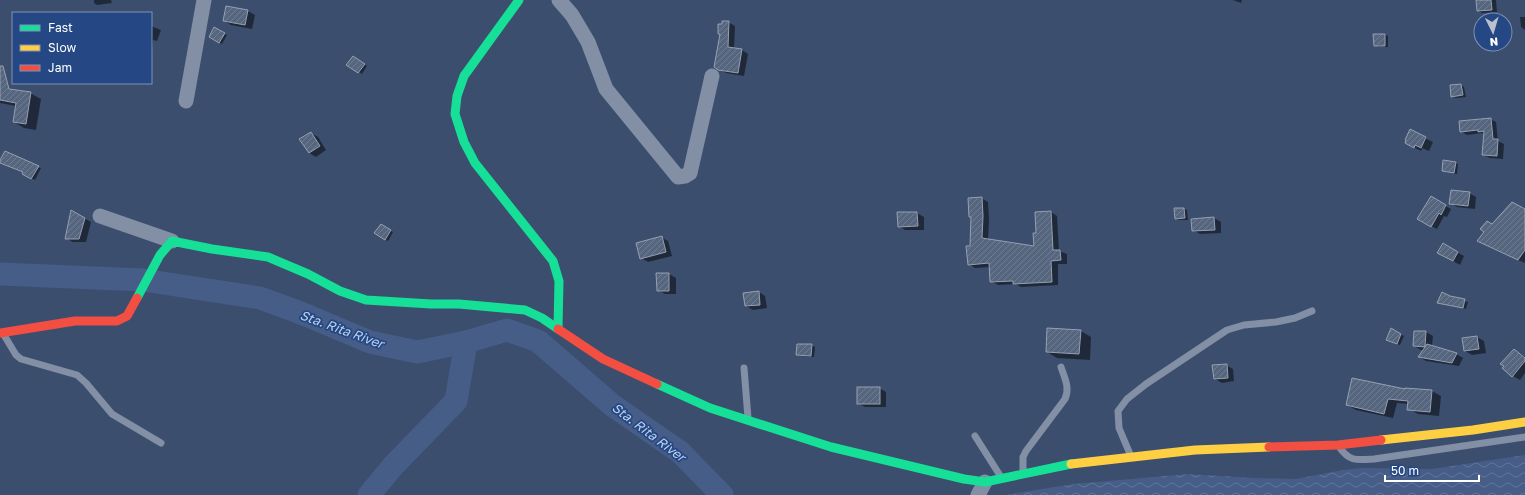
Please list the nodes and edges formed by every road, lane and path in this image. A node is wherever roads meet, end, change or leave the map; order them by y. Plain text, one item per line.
1 (204, 0) edge
2 (519, 0) edge
3 (559, 0) edge
4 (712, 76) dead end
5 (186, 101) dead end
6 (100, 216) dead end
7 (172, 241) junction
8 (1312, 312) dead end
9 (558, 328) junction
10 (1, 333) edge
11 (1061, 367) dead end
12 (744, 368) dead end
13 (748, 421) junction
14 (1525, 422) edge
15 (974, 436) dead end
16 (1525, 437) edge
17 (161, 443) dead end
18 (1338, 445) junction
19 (1131, 456) junction
20 (1022, 474) junction
21 (1002, 479) junction
22 (982, 488) edge

1 - 5 street
2 - 9 street
3 - 4 street
6 - 7 street
7 - 9 street
7 - 10 street
8 - 19 lane
9 - 13 street
10 - 17 lane
11 - 20 lane
12 - 13 lane
13 - 22 street
14 - 18 street
15 - 21 lane
16 - 18 lane
18 - 19 street
19 - 20 street
20 - 21 street
21 - 22 street

